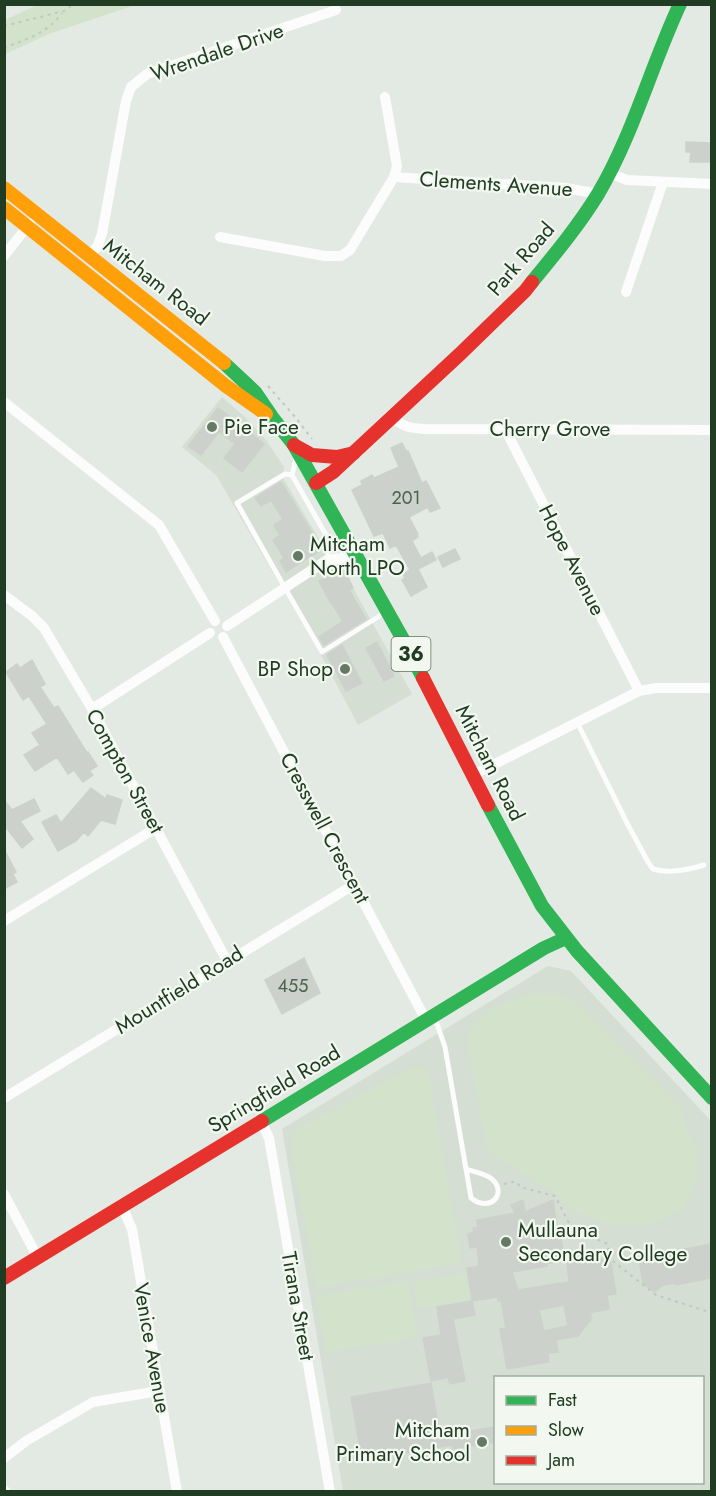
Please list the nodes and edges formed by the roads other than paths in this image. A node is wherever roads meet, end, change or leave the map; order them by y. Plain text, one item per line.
1 (680, 4) edge
2 (336, 10) dead end
3 (386, 97) dead end
4 (608, 173) junction
5 (394, 177) junction
6 (663, 182) junction
7 (711, 184) edge
8 (4, 188) edge
9 (598, 194) junction
10 (4, 208) edge
11 (37, 214) junction
12 (27, 227) junction
13 (220, 237) dead end
14 (4, 256) edge
15 (89, 256) junction
16 (78, 268) junction
17 (626, 292) dead end
18 (4, 402) edge
19 (272, 417) junction
20 (393, 417) junction
21 (504, 429) junction
22 (711, 430) edge
23 (296, 449) junction
24 (354, 453) junction
25 (292, 475) junction
26 (316, 483) junction
27 (344, 534) junction
28 (330, 542) junction
29 (356, 556) junction
30 (327, 560) junction
31 (285, 588) junction
32 (4, 595) edge
33 (387, 611) junction
34 (215, 621) junction
35 (225, 631) junction
36 (210, 633) junction
37 (711, 688) edge
38 (639, 691) junction
39 (92, 709) junction
40 (577, 722) junction
41 (473, 775) junction
42 (156, 828) junction
43 (704, 865) dead end
44 (355, 884) junction
45 (4, 921) edge
46 (566, 938) junction
47 (226, 961) junction
48 (430, 1018) junction
49 (4, 1098) edge
50 (711, 1098) edge
51 (261, 1121) junction
52 (466, 1169) junction
53 (4, 1194) edge
54 (122, 1206) junction
55 (38, 1258) junction
56 (4, 1278) edge
57 (159, 1391) junction
58 (4, 1458) edge
59 (177, 1491) edge
60 (330, 1491) edge

1 - 4 main road, Park Road
2 - 15 street, Wrendale Drive
3 - 5 street
4 - 6 street
4 - 9 main road, Park Road
5 - 9 street, Clements Avenue
5 - 13 street
6 - 7 street
6 - 17 street
8 - 11 main road, Mitcham Road / 36
9 - 20 main road, Park Road
10 - 12 main road, Mitcham Road / 36
11 - 12 street
11 - 15 main road, Mitcham Road / 36
12 - 14 street
12 - 16 main road, Mitcham Road / 36
15 - 16 main road
15 - 19 main road, Mitcham Road / 36
16 - 19 main road, Mitcham Road / 36
18 - 34 street
19 - 23 main road, Mitcham Road / 36
20 - 21 street, Cherry Grove
20 - 24 main road, Park Road
21 - 22 street, Cherry Grove
21 - 38 street, Hope Avenue
23 - 24 main road
23 - 25 lane
23 - 26 main road, Mitcham Road / 36
24 - 26 main road, Park Road
25 - 28 lane
25 - 31 lane
26 - 27 main road, Mitcham Road / 36
27 - 28 lane
27 - 29 main road, Mitcham Road / 36
28 - 30 lane
29 - 30 street
29 - 33 main road, Mitcham Road / 36
30 - 31 street
31 - 33 lane
31 - 35 street
32 - 39 street, Compton Street
33 - 41 main road, Mitcham Road / 36
34 - 35 street
34 - 36 street
35 - 36 street
35 - 44 street, Cresswell Crescent
36 - 39 street
37 - 38 street
38 - 40 street
39 - 42 street, Compton Street
40 - 41 street
40 - 43 lane
41 - 46 main road, Mitcham Road / 36
42 - 45 street
42 - 47 street, Compton Street
44 - 47 street, Mountfield Road
44 - 48 street, Cresswell Crescent
46 - 48 main road, Springfield Road
46 - 50 main road, Mitcham Road / 36
47 - 49 street, Mountfield Road
48 - 51 main road, Springfield Road
48 - 52 lane
51 - 54 main road, Springfield Road
51 - 60 street, Tirana Street
52 - 52 lane
53 - 55 street
54 - 55 main road, Springfield Road
54 - 57 street, Venice Avenue
55 - 56 main road, Springfield Road
57 - 58 street
57 - 59 street, Venice Avenue

